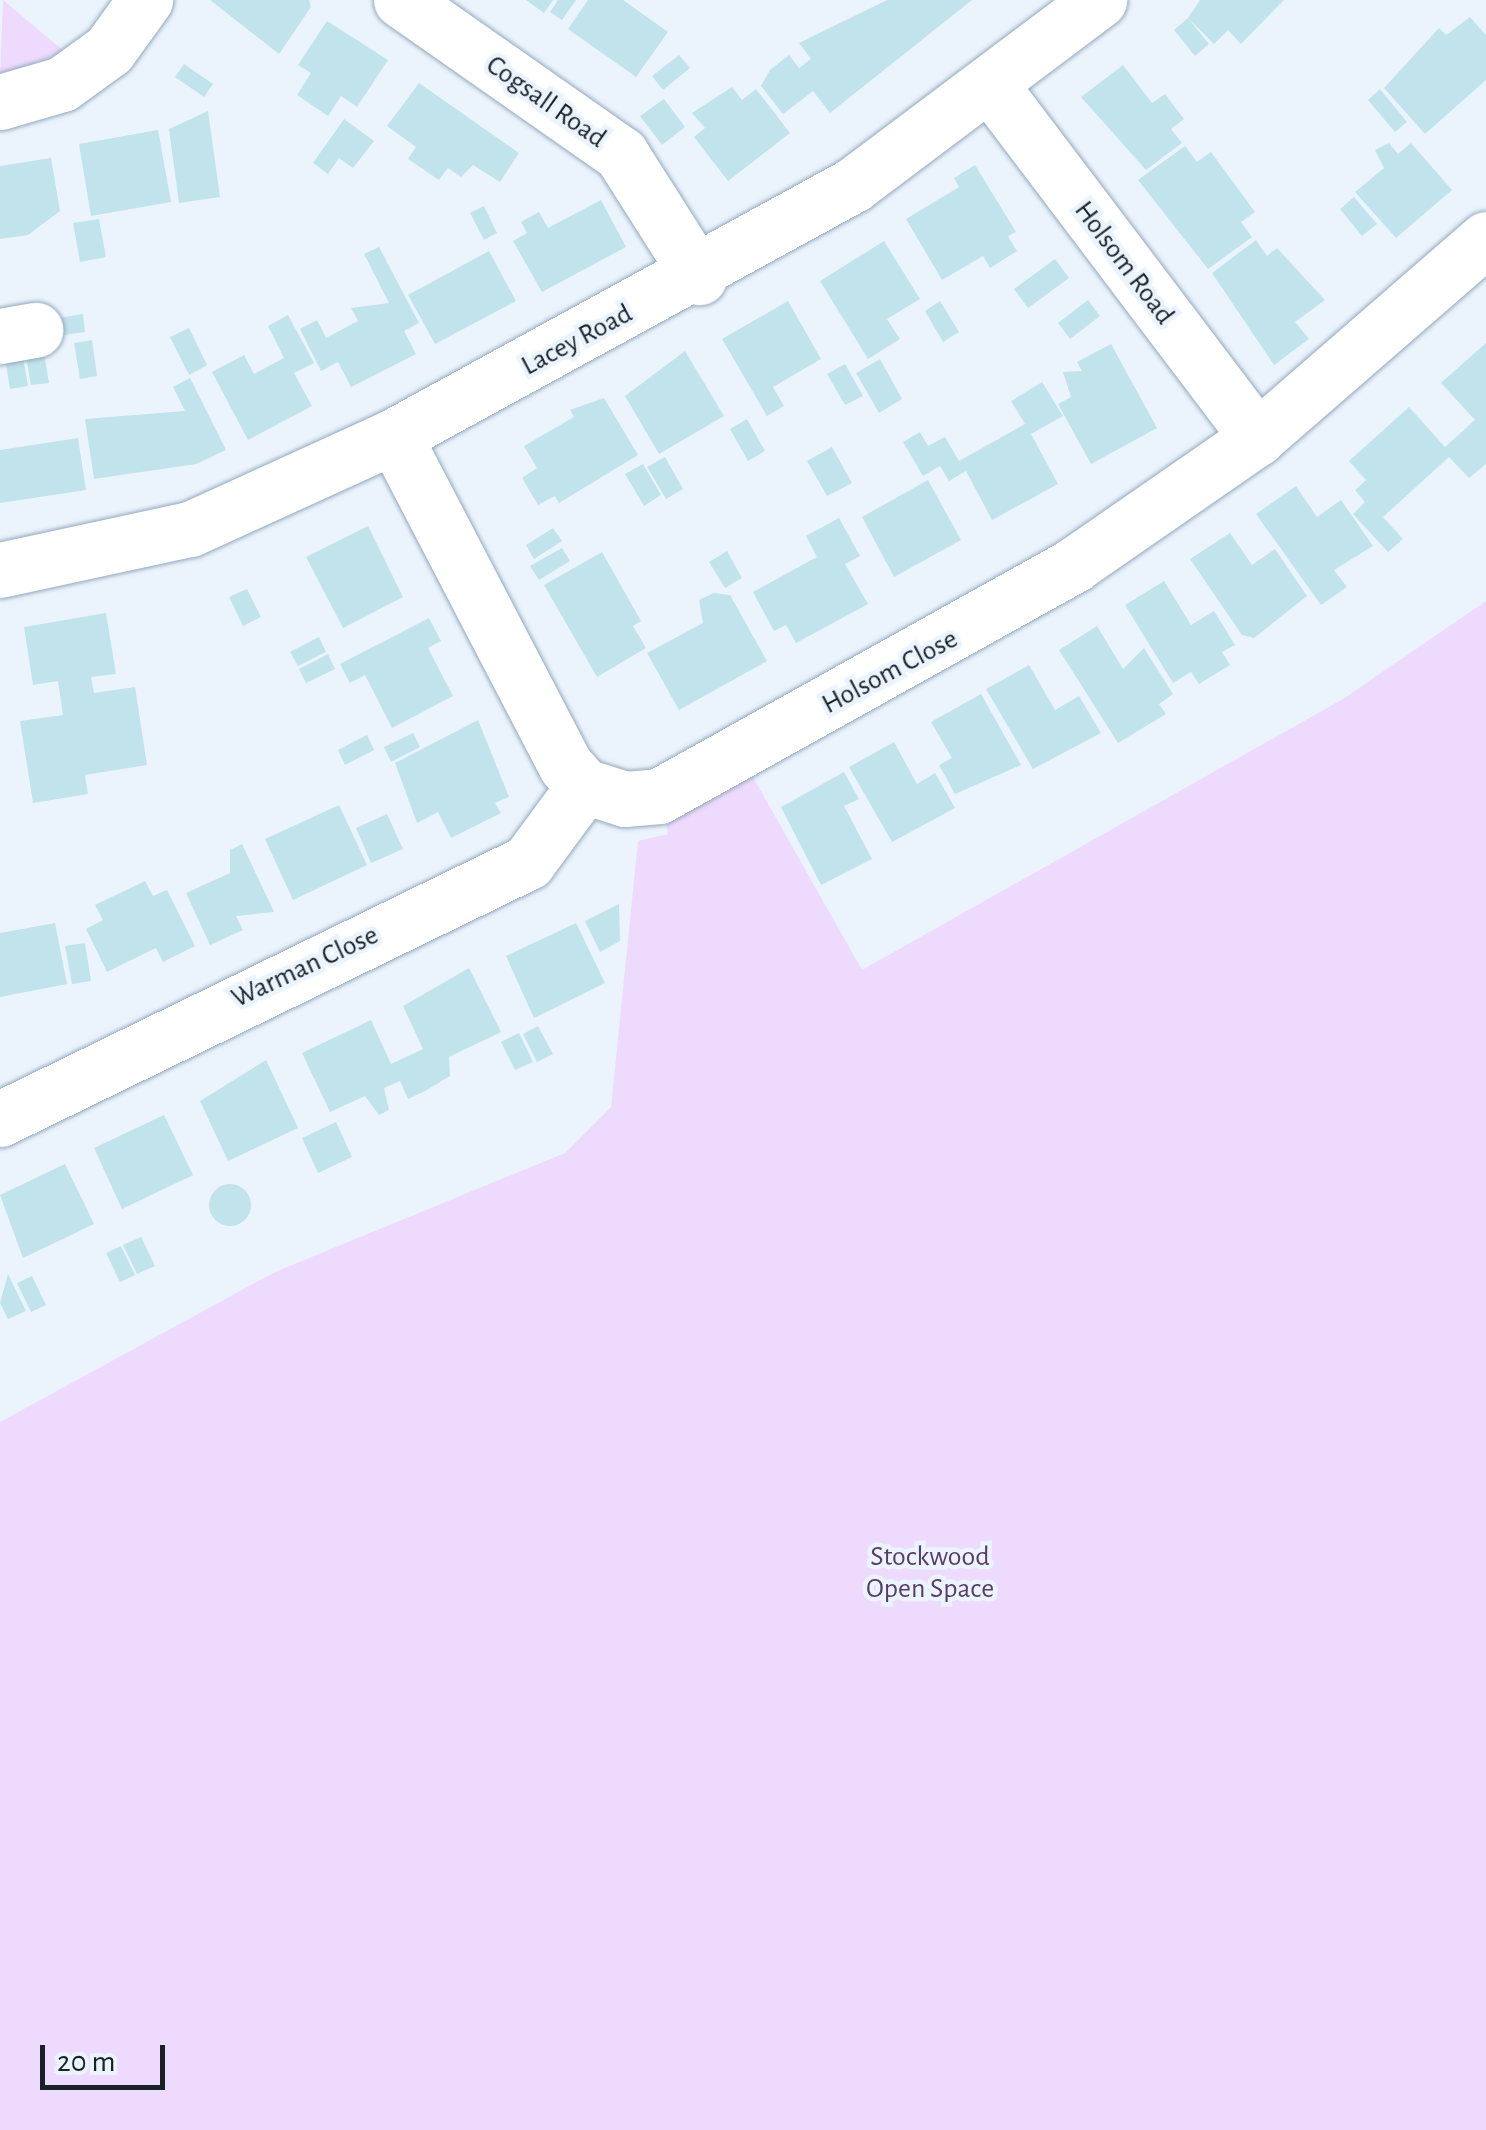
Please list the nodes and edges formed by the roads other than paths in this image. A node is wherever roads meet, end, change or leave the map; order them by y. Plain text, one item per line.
1 (145, 0) edge
2 (400, 0) edge
3 (1099, 0) edge
4 (992, 87) junction
5 (0, 102) edge
6 (1486, 239) edge
7 (699, 277) junction
8 (394, 436) junction
9 (1257, 438) junction
10 (0, 570) edge
11 (584, 786) junction
12 (0, 1119) edge

1 - 5 street
2 - 7 street, Cogsall Road
3 - 4 street, Lacey Road
4 - 7 street, Lacey Road
4 - 9 street, Holsom Road
6 - 9 street, Holsom Close
7 - 8 street, Lacey Road
8 - 10 street, Lacey Road
8 - 11 street
9 - 11 street, Holsom Close
11 - 12 street, Warman Close

